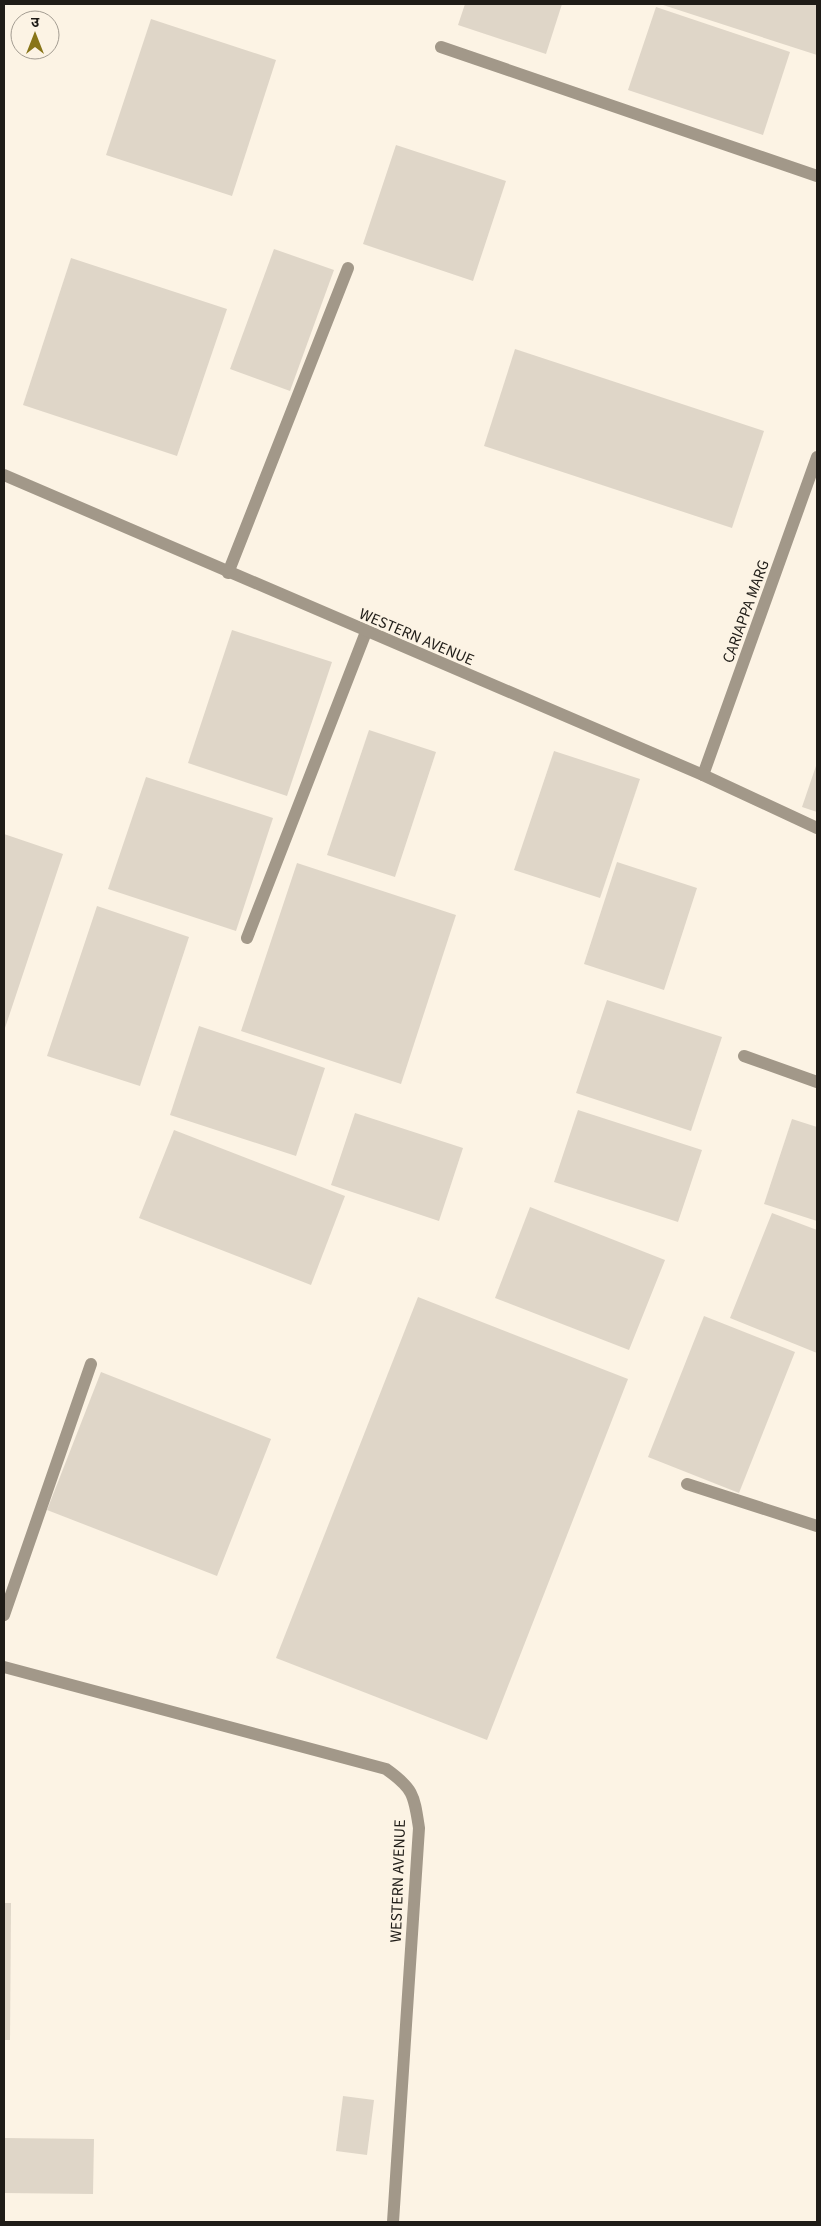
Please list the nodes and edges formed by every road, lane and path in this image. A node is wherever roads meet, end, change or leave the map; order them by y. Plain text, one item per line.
1 (441, 47) dead end
2 (817, 176) edge
3 (348, 268) dead end
4 (817, 457) edge
5 (4, 475) edge
6 (228, 573) junction
7 (366, 632) junction
8 (703, 775) junction
9 (817, 828) edge
10 (247, 938) dead end
11 (744, 1056) dead end
12 (817, 1082) edge
13 (92, 1364) dead end
14 (687, 1484) dead end
15 (817, 1526) edge
16 (4, 1615) edge
17 (4, 1667) edge
18 (393, 2222) edge

1 - 2 street
3 - 6 street
4 - 8 street, CARIAPPA MARG
5 - 6 street, WESTERN AVENUE
6 - 7 street, WESTERN AVENUE
7 - 8 street, WESTERN AVENUE
7 - 10 street
8 - 9 street, WESTERN AVENUE
11 - 12 street
13 - 16 street
14 - 15 street
17 - 18 street, WESTERN AVENUE

